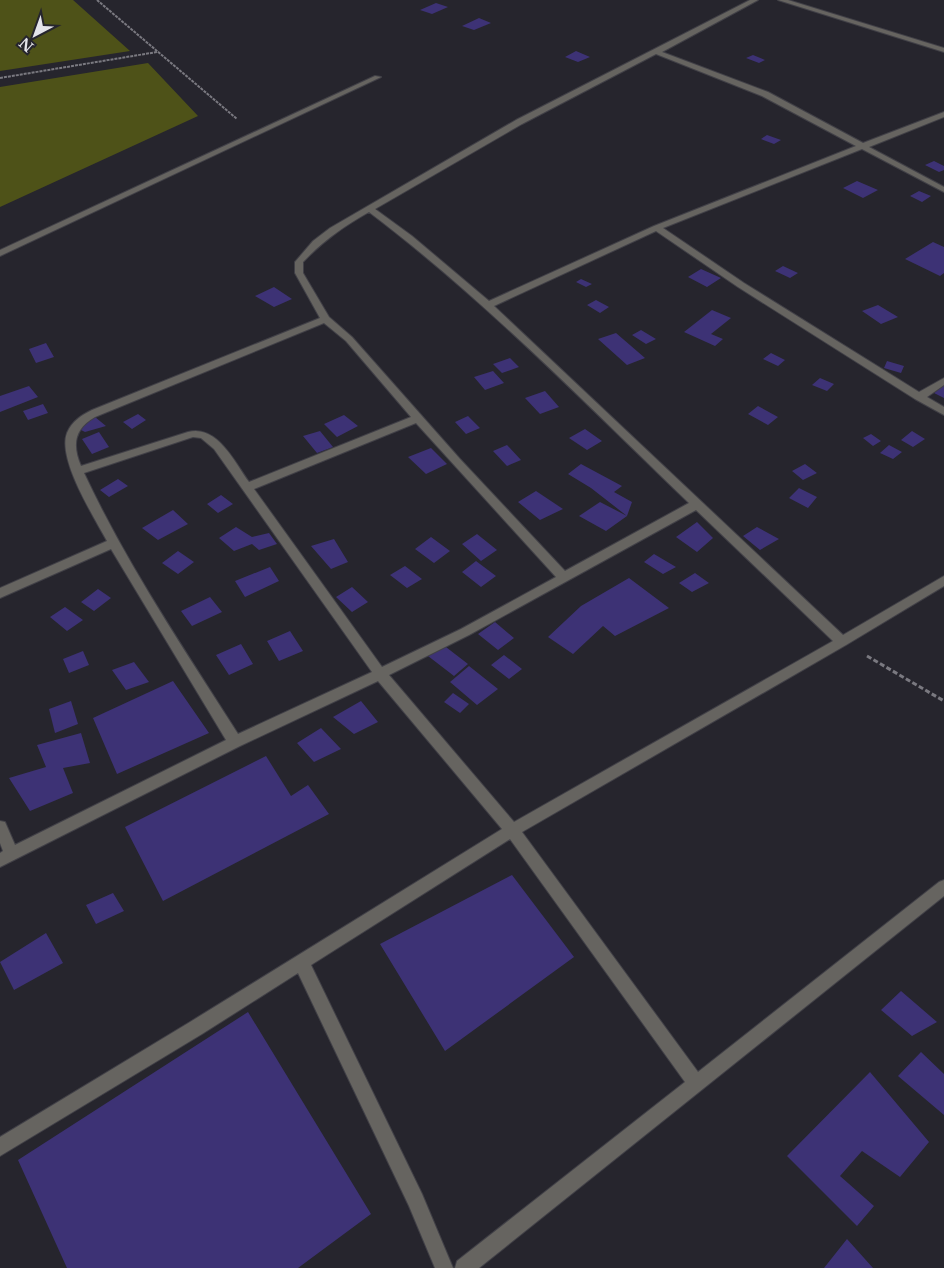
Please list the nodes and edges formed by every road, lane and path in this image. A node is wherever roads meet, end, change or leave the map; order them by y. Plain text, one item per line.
1 (97, 0) edge
2 (755, 0) edge
3 (781, 0) edge
4 (944, 50) edge
5 (158, 52) junction
6 (656, 52) junction
7 (377, 77) dead end
8 (0, 78) edge
9 (944, 114) edge
10 (255, 134) junction
11 (864, 146) junction
12 (944, 190) edge
13 (369, 208) junction
14 (657, 228) junction
15 (0, 253) edge
16 (488, 305) junction
17 (326, 319) junction
18 (944, 381) edge
19 (919, 397) junction
20 (944, 412) edge
21 (419, 418) junction
22 (78, 470) junction
23 (248, 487) junction
24 (697, 504) junction
25 (113, 543) junction
26 (564, 578) junction
27 (944, 580) edge
28 (0, 593) edge
29 (842, 642) junction
30 (380, 674) junction
31 (944, 701) edge
32 (235, 742) junction
33 (0, 827) edge
34 (512, 830) junction
35 (6, 857) edge
36 (944, 887) edge
37 (301, 962) junction
38 (696, 1084) junction
39 (0, 1146) edge
40 (444, 1268) edge
41 (464, 1268) edge

1 - 5 path
2 - 6 street
3 - 4 street
5 - 8 path
5 - 10 path
6 - 11 street
6 - 13 street
7 - 10 street
9 - 11 street
10 - 15 street
11 - 12 street
11 - 14 street
13 - 16 street
13 - 17 street
14 - 16 street
14 - 19 street
16 - 24 street
17 - 21 street
17 - 22 street
18 - 19 street
19 - 20 street
21 - 23 street
21 - 26 street
22 - 23 street
22 - 25 street
23 - 30 street
24 - 26 street
24 - 29 street
25 - 28 street
25 - 32 street
26 - 30 street
27 - 29 street
29 - 31 path
29 - 34 street
30 - 32 street
30 - 34 street
32 - 35 street
33 - 35 street
34 - 37 street
34 - 38 street
36 - 38 street
37 - 39 street
37 - 40 street
38 - 41 street

